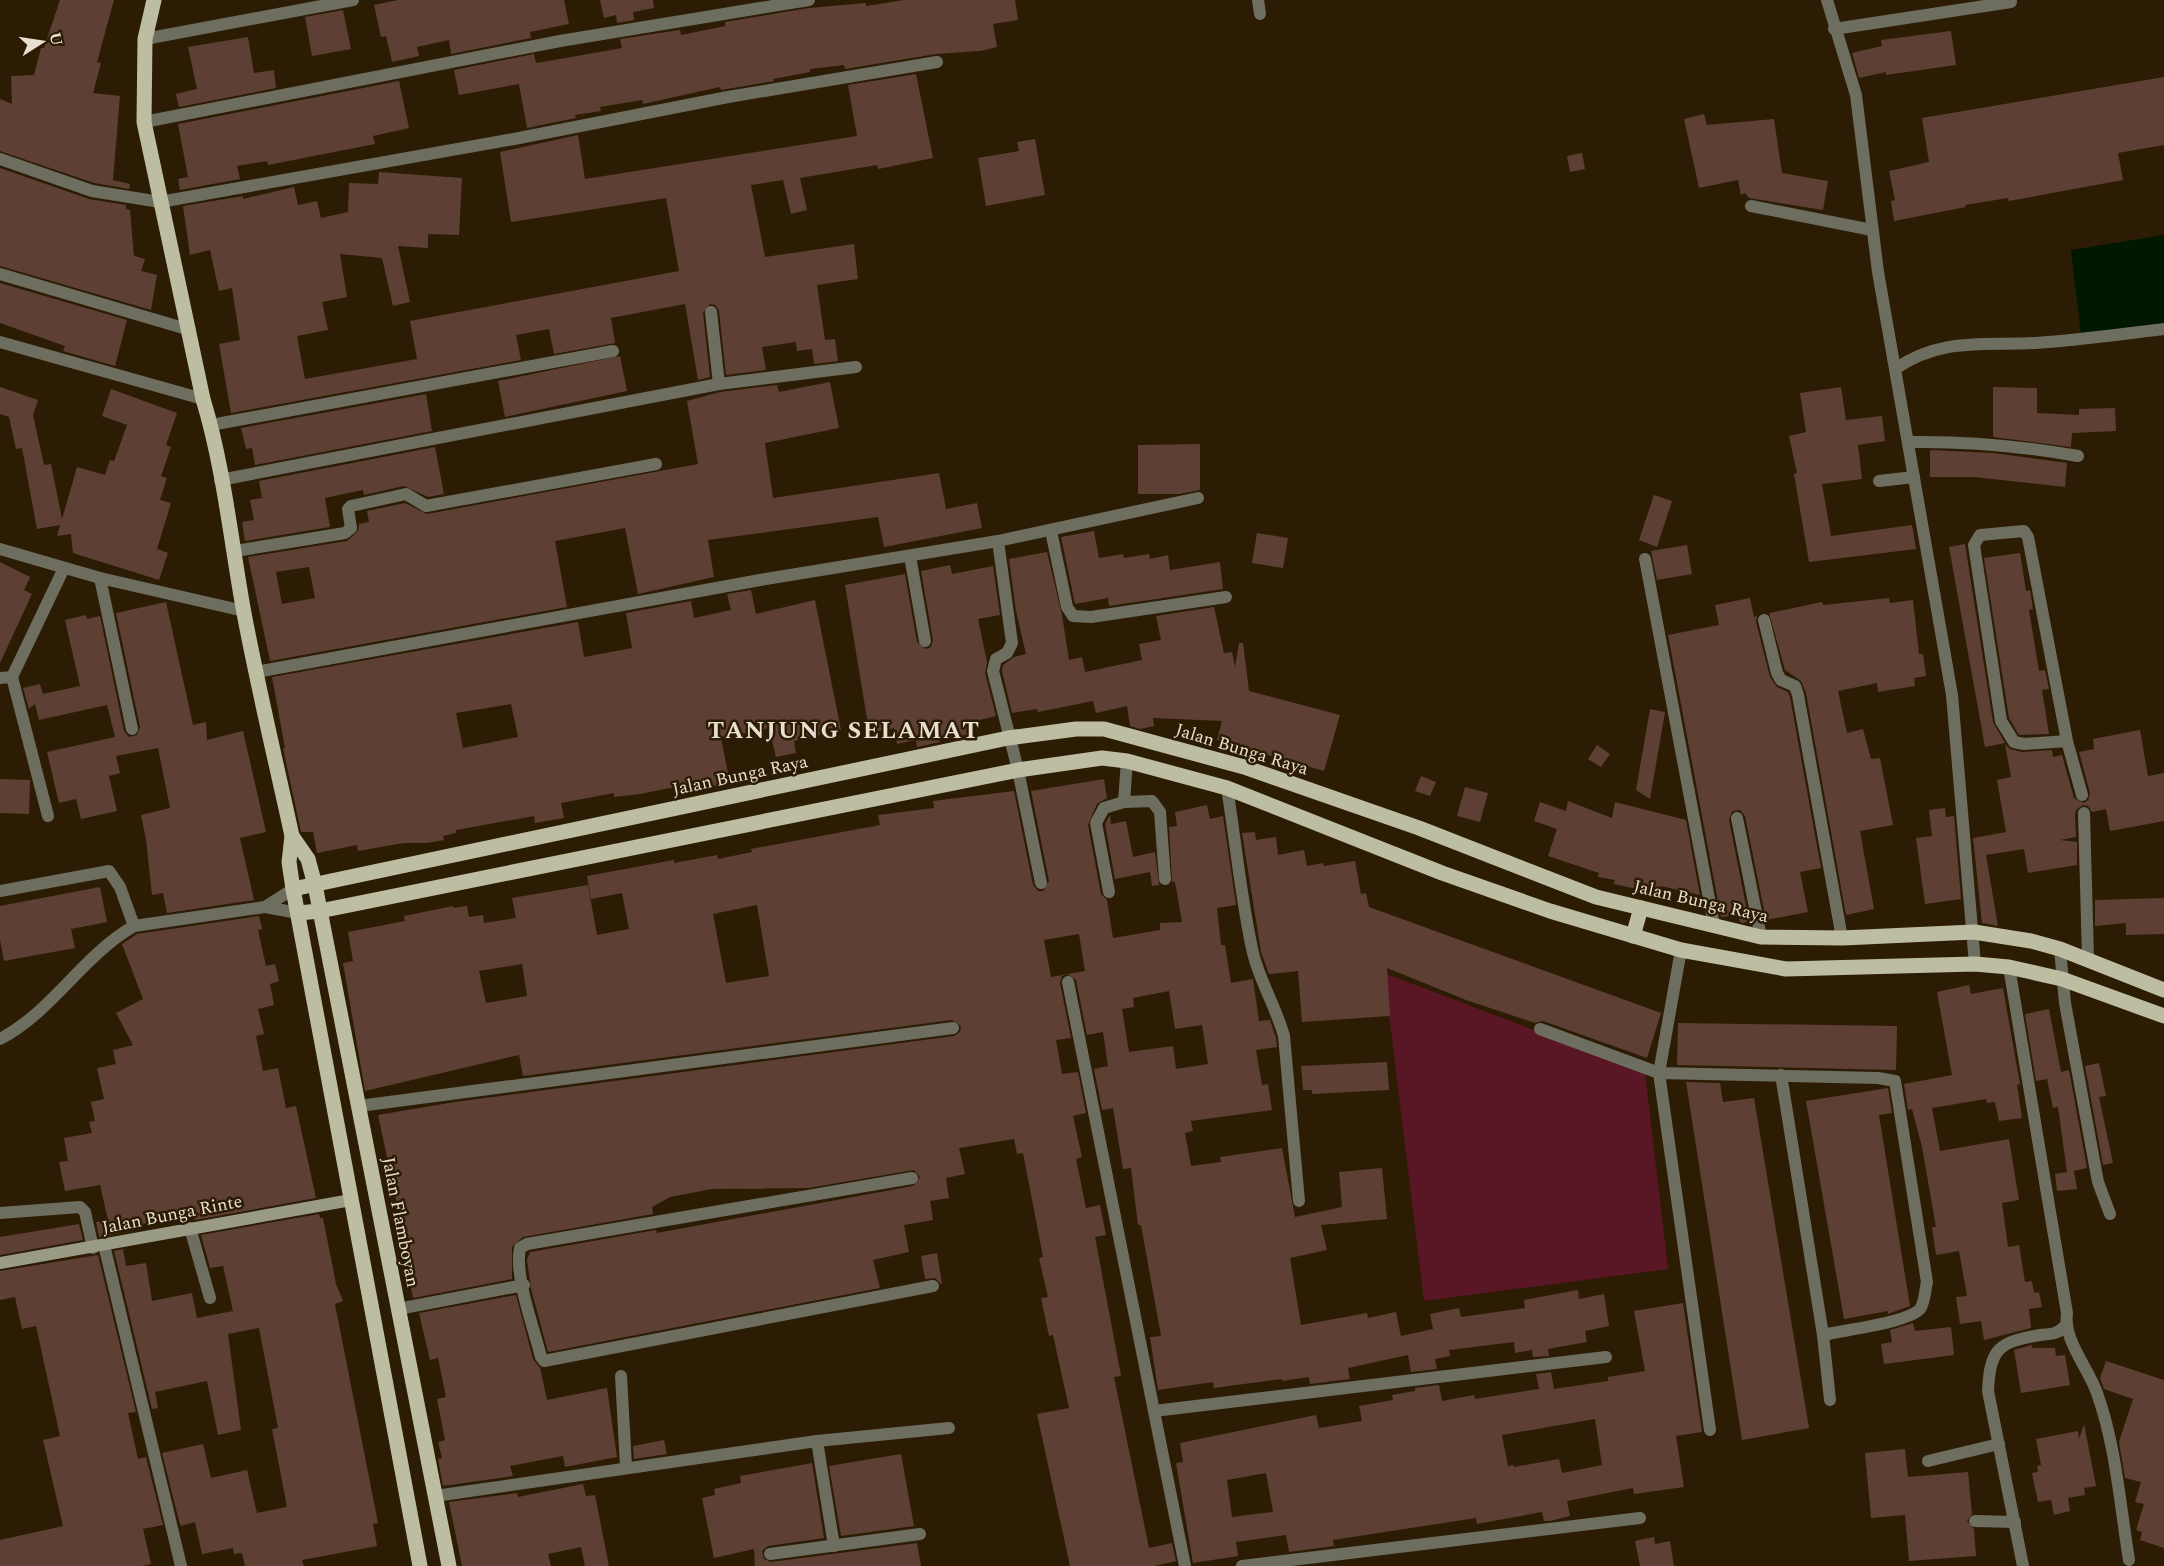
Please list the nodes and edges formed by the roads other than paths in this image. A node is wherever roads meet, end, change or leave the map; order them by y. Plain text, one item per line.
1 (154, 0) edge
2 (353, 0) edge
3 (809, 0) edge
4 (1257, 0) edge
5 (1827, 0) edge
6 (2011, 2) dead end
7 (1260, 14) dead end
8 (1834, 29) junction
9 (145, 39) junction
10 (937, 62) dead end
11 (144, 122) junction
12 (0, 159) edge
13 (160, 202) junction
14 (1751, 206) dead end
15 (1872, 230) junction
16 (0, 274) edge
17 (711, 312) dead end
18 (2164, 329) edge
19 (190, 330) junction
20 (0, 342) edge
21 (613, 351) dead end
22 (856, 367) dead end
23 (1895, 369) junction
24 (718, 384) junction
25 (203, 399) junction
26 (211, 426) junction
27 (1908, 441) junction
28 (2079, 456) dead end
29 (656, 464) dead end
30 (1914, 477) junction
31 (220, 480) junction
32 (1879, 481) dead end
33 (1198, 498) dead end
34 (1051, 531) junction
35 (998, 541) junction
36 (0, 549) edge
37 (235, 551) junction
38 (910, 556) junction
39 (1645, 559) dead end
40 (64, 568) junction
41 (100, 578) junction
42 (1226, 597) dead end
43 (244, 611) junction
44 (1764, 620) dead end
45 (925, 641) dead end
46 (256, 672) junction
47 (6, 677) edge
48 (132, 729) dead end
49 (1008, 738) junction
50 (2067, 741) junction
51 (1127, 761) junction
52 (1018, 770) junction
53 (1227, 788) junction
54 (2082, 795) dead end
55 (1124, 802) junction
56 (2084, 813) dead end
57 (48, 816) dead end
58 (1737, 818) dead end
59 (292, 836) junction
60 (1165, 879) dead end
61 (1041, 883) dead end
62 (315, 885) junction
63 (293, 889) junction
64 (0, 891) edge
65 (1109, 892) dead end
66 (265, 907) junction
67 (1641, 908) junction
68 (320, 911) junction
69 (298, 913) junction
70 (1714, 925) junction
71 (134, 926) junction
72 (1974, 932) junction
73 (1633, 936) junction
74 (1761, 937) junction
75 (1842, 938) junction
76 (2060, 949) junction
77 (1681, 950) junction
78 (2088, 958) junction
79 (1975, 964) junction
80 (2009, 968) junction
81 (2062, 979) junction
82 (1068, 982) dead end
83 (2164, 990) edge
84 (2164, 1016) edge
85 (953, 1028) dead end
86 (1540, 1029) dead end
87 (0, 1039) edge
88 (1659, 1073) junction
89 (1781, 1076) junction
90 (358, 1106) junction
91 (912, 1178) dead end
92 (351, 1200) junction
93 (1299, 1201) dead end
94 (0, 1213) edge
95 (2110, 1214) dead end
96 (190, 1228) junction
97 (98, 1246) junction
98 (0, 1263) edge
99 (524, 1285) junction
100 (933, 1286) dead end
101 (210, 1298) dead end
102 (398, 1309) junction
103 (2065, 1326) junction
104 (1823, 1335) junction
105 (1606, 1357) dead end
106 (621, 1376) dead end
107 (1830, 1400) dead end
108 (1154, 1411) junction
109 (949, 1428) dead end
110 (1710, 1430) dead end
111 (817, 1441) junction
112 (1999, 1444) junction
113 (1928, 1461) dead end
114 (626, 1467) junction
115 (435, 1496) junction
116 (1640, 1518) dead end
117 (1975, 1521) dead end
118 (2015, 1522) junction
119 (920, 1534) dead end
120 (834, 1546) junction
121 (770, 1554) dead end
122 (2129, 1560) dead end
123 (181, 1566) edge
124 (420, 1566) edge
125 (449, 1566) edge
126 (1185, 1566) edge
127 (1242, 1566) edge
128 (2024, 1566) edge

1 - 9 main road
2 - 9 street
3 - 11 street
4 - 7 street
5 - 8 street
6 - 8 street
8 - 15 street
9 - 11 main road
10 - 13 street
11 - 13 main road
12 - 13 street
13 - 19 main road
14 - 15 street
15 - 23 street
16 - 19 street
17 - 24 street
18 - 23 street
19 - 25 main road
20 - 25 street
21 - 26 street
22 - 24 street
23 - 27 street
24 - 31 street
25 - 26 main road
26 - 31 main road
27 - 28 street
27 - 30 street
29 - 37 street
30 - 32 street
30 - 72 street
31 - 37 main road
33 - 34 street
34 - 35 street
34 - 42 street
35 - 38 street
35 - 49 street
36 - 40 street
37 - 43 main road
38 - 45 street
38 - 46 street
39 - 70 street
40 - 41 street
40 - 47 street
41 - 43 street
41 - 48 street
43 - 46 main road
44 - 75 street
46 - 59 main road
47 - 57 street
49 - 52 street
49 - 62 main road, Jalan Bunga Raya
49 - 67 main road, Jalan Bunga Raya
50 - 50 street
50 - 54 street
51 - 52 main road
51 - 53 main road
51 - 55 street
52 - 61 street
52 - 68 main road
53 - 73 main road
53 - 93 street
55 - 60 street
55 - 65 street
56 - 78 street
58 - 74 street
59 - 62 main road, Jalan Flamboyan
59 - 63 main road
62 - 63 main road, Jalan Bunga Raya
62 - 68 main road, Jalan Flamboyan
63 - 66 street
63 - 69 main road
64 - 71 street
66 - 69 street
66 - 71 street
67 - 70 main road, Jalan Bunga Raya
67 - 73 main road
68 - 69 main road
68 - 90 main road, Jalan Flamboyan
69 - 92 main road
70 - 74 main road, Jalan Bunga Raya
71 - 87 street
72 - 75 main road, Jalan Bunga Raya
72 - 76 main road, Jalan Bunga Raya
72 - 79 street
73 - 77 main road
74 - 75 main road, Jalan Bunga Raya
76 - 78 main road, Jalan Bunga Raya
76 - 81 street
77 - 79 main road
77 - 88 street
78 - 83 main road, Jalan Bunga Raya
79 - 80 main road
80 - 81 main road
80 - 103 street
81 - 84 main road
81 - 95 street
82 - 108 street
85 - 90 street
86 - 88 street
88 - 89 street
88 - 110 street
89 - 104 street
89 - 104 street
90 - 102 main road, Jalan Flamboyan
91 - 99 street
92 - 96 street, Jalan Bunga Rinte
92 - 124 main road
94 - 97 street
96 - 97 street, Jalan Bunga Rinte
96 - 101 street
97 - 98 street, Jalan Bunga Rinte
97 - 123 street
99 - 100 street
99 - 102 street
102 - 115 main road, Jalan Flamboyan
103 - 112 street
103 - 122 street
104 - 107 street
105 - 108 street
106 - 114 street
108 - 126 street
109 - 111 street
111 - 114 street
111 - 120 street
112 - 113 street
112 - 118 street
114 - 115 street
115 - 125 main road, Jalan Flamboyan
116 - 127 street
117 - 118 street
118 - 128 street
119 - 120 street
120 - 121 street

